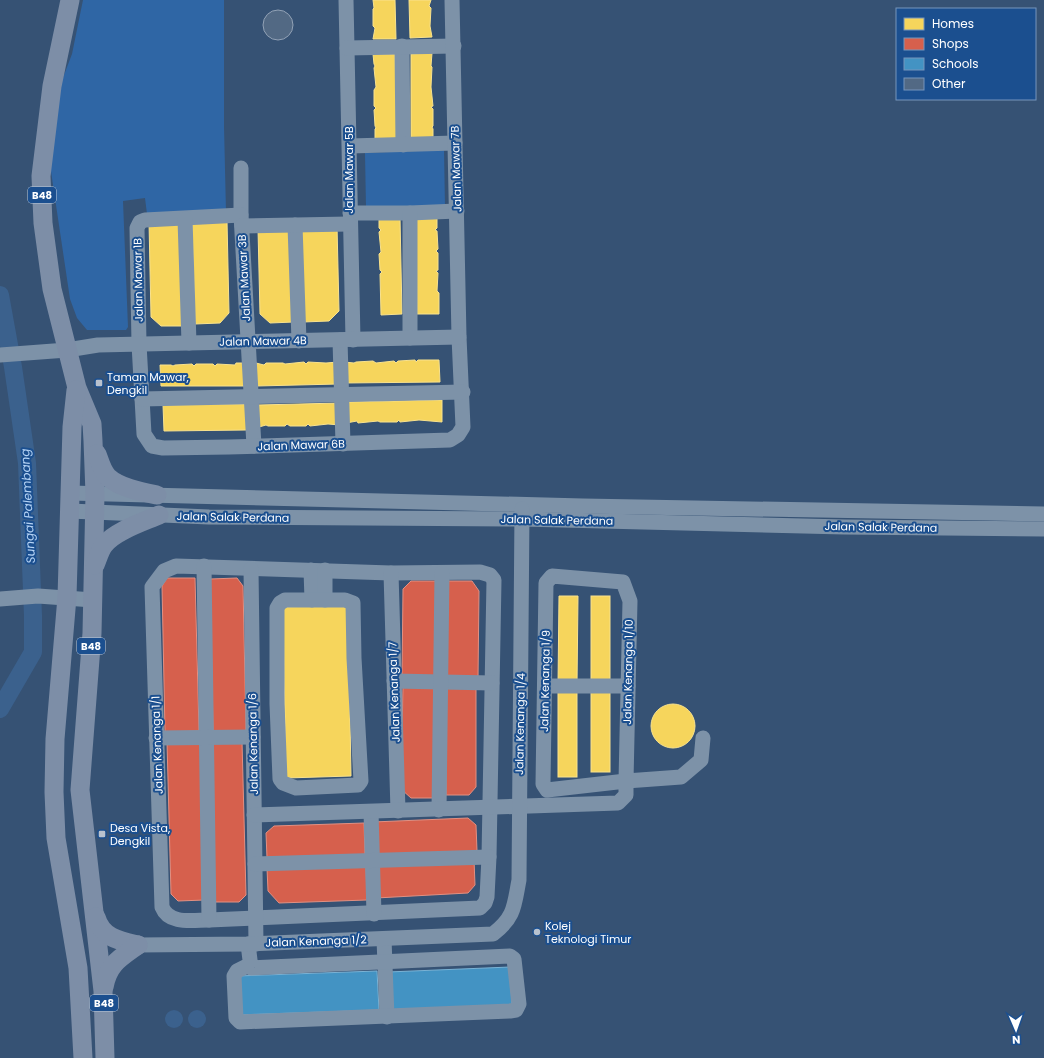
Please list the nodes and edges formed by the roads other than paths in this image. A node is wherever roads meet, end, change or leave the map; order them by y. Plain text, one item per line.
1 (70, 0) edge
2 (346, 0) edge
3 (452, 0) edge
4 (402, 46) junction
5 (454, 46) junction
6 (347, 48) junction
7 (455, 143) junction
8 (404, 145) junction
9 (350, 146) junction
10 (241, 168) dead end
11 (457, 211) junction
12 (410, 213) junction
13 (185, 219) junction
14 (350, 219) junction
15 (241, 221) junction
16 (295, 225) junction
17 (459, 337) junction
18 (410, 338) junction
19 (347, 340) junction
20 (247, 341) junction
21 (299, 341) junction
22 (189, 343) junction
23 (139, 344) junction
24 (67, 350) junction
25 (8, 355) edge
26 (76, 388) junction
27 (463, 392) junction
28 (342, 395) junction
29 (251, 396) junction
30 (142, 399) junction
31 (450, 440) joint
32 (93, 441) junction
33 (343, 444) junction
34 (152, 446) joint
35 (254, 446) junction
36 (157, 495) junction
37 (70, 502) junction
38 (94, 503) junction
39 (934, 511) junction
40 (522, 512) junction
41 (1044, 514) edge
42 (159, 515) junction
43 (934, 528) junction
44 (1044, 530) edge
45 (204, 566) junction
46 (94, 567) junction
47 (251, 568) junction
48 (318, 570) junction
49 (391, 573) junction
50 (442, 573) junction
51 (590, 579) joint
52 (14, 599) edge
53 (318, 600) junction
54 (67, 601) junction
55 (93, 604) junction
56 (394, 681) junction
57 (441, 681) junction
58 (492, 683) junction
59 (545, 686) junction
60 (628, 686) junction
61 (253, 704) junction
62 (277, 704) junction
63 (207, 737) junction
64 (253, 737) junction
65 (156, 738) junction
66 (703, 738) dead end
67 (626, 788) junction
68 (519, 808) junction
69 (489, 809) junction
70 (440, 810) junction
71 (398, 811) junction
72 (371, 812) junction
73 (254, 815) junction
74 (489, 857) junction
75 (372, 860) junction
76 (255, 864) junction
77 (93, 906) junction
78 (374, 914) junction
79 (255, 919) junction
80 (209, 920) junction
81 (493, 934) joint
82 (384, 939) junction
83 (252, 944) junction
84 (138, 945) junction
85 (384, 963) junction
86 (249, 965) junction
87 (103, 991) junction
88 (387, 1017) junction
89 (83, 1058) edge
90 (105, 1058) edge

1 - 24 main road, B48
2 - 6 street, Jalan Mawar 5B
3 - 5 street, Jalan Mawar 7B
4 - 5 street
4 - 6 street
4 - 8 street
5 - 7 street, Jalan Mawar 7B
6 - 9 street, Jalan Mawar 5B
7 - 8 street
7 - 11 street, Jalan Mawar 7B
8 - 9 street
9 - 14 street, Jalan Mawar 5B
10 - 15 street, Jalan Mawar 3B
11 - 12 street
11 - 17 street, Jalan Mawar 7B
12 - 14 street
12 - 18 street
13 - 15 street
13 - 22 street
13 - 23 street, Jalan Mawar 1B
14 - 16 street
14 - 19 street, Jalan Mawar 5B
15 - 16 street
15 - 20 street, Jalan Mawar 3B
16 - 21 street
17 - 18 street, Jalan Mawar 4B
17 - 27 street, Jalan Mawar 7B
18 - 19 street, Jalan Mawar 4B
19 - 21 street, Jalan Mawar 4B
19 - 28 street, Jalan Mawar 5B
20 - 21 street, Jalan Mawar 4B
20 - 22 street, Jalan Mawar 4B
20 - 29 street, Jalan Mawar 3B
22 - 23 street, Jalan Mawar 4B
23 - 24 street, Jalan Mawar 4B
23 - 30 street, Jalan Mawar 1B
24 - 25 street, Jalan Mawar 4B
24 - 26 main road, B48
26 - 32 main road, B48
26 - 37 main road, B48
27 - 28 street
27 - 31 street, Jalan Mawar 7B
28 - 29 street
28 - 33 street, Jalan Mawar 5B
29 - 30 street
29 - 35 street, Jalan Mawar 3B
30 - 34 street, Jalan Mawar 1B
31 - 33 street, Jalan Mawar 6B
32 - 36 main road
32 - 38 main road, B48
33 - 35 street, Jalan Mawar 6B
34 - 35 street, Jalan Mawar 6B
36 - 38 street, Jalan Salak Perdana
36 - 40 street, Jalan Salak Perdana
37 - 38 street, Jalan Salak Perdana
37 - 54 main road, B48
38 - 42 street, Jalan Salak Perdana
38 - 46 main road, B48
39 - 40 street, Jalan Salak Perdana
39 - 41 street, Jalan Salak Perdana
39 - 43 street
40 - 42 street, Jalan Salak Perdana
40 - 43 street, Jalan Salak Perdana
40 - 68 street, Jalan Kenanga 1/4
42 - 46 main road
43 - 44 street, Jalan Salak Perdana
45 - 47 street
45 - 63 street
45 - 65 street, Jalan Kenanga 1/1
46 - 55 main road, B48
47 - 48 street
47 - 61 street, Jalan Kenanga 1/6
48 - 49 street
48 - 53 street
49 - 50 street
49 - 56 street, Jalan Kenanga 1/7
50 - 57 street
50 - 58 street
51 - 59 street, Jalan Kenanga 1/9
51 - 60 street, Jalan Kenanga 1/10
52 - 54 street
53 - 62 street
53 - 62 street
54 - 55 street
54 - 89 main road, B48
55 - 77 main road, B48
56 - 57 street
56 - 71 street, Jalan Kenanga 1/7
57 - 58 street
57 - 70 street
58 - 69 street
59 - 60 street
59 - 67 street, Jalan Kenanga 1/9
60 - 67 street, Jalan Kenanga 1/10
61 - 62 street
61 - 64 street, Jalan Kenanga 1/6
63 - 64 street
63 - 65 street
63 - 80 street
64 - 73 street, Jalan Kenanga 1/6
65 - 80 street, Jalan Kenanga 1/1
66 - 67 street
67 - 68 street
68 - 69 street
68 - 81 street, Jalan Kenanga 1/4
69 - 70 street
69 - 74 street
70 - 71 street
71 - 72 street
72 - 73 street
72 - 75 street
73 - 76 street, Jalan Kenanga 1/6
74 - 75 street
74 - 78 street
75 - 76 street
75 - 78 street
76 - 79 street, Jalan Kenanga 1/6
77 - 84 main road
77 - 87 main road, B48
78 - 79 street
79 - 80 street
79 - 83 street, Jalan Kenanga 1/6
81 - 82 street, Jalan Kenanga 1/2
82 - 83 street, Jalan Kenanga 1/2
82 - 85 street
83 - 84 street, Jalan Kenanga 1/2
83 - 86 street, Jalan Kenanga 1/6
84 - 87 main road
85 - 86 street
85 - 88 street
85 - 88 street
86 - 88 street
87 - 90 main road, B48

